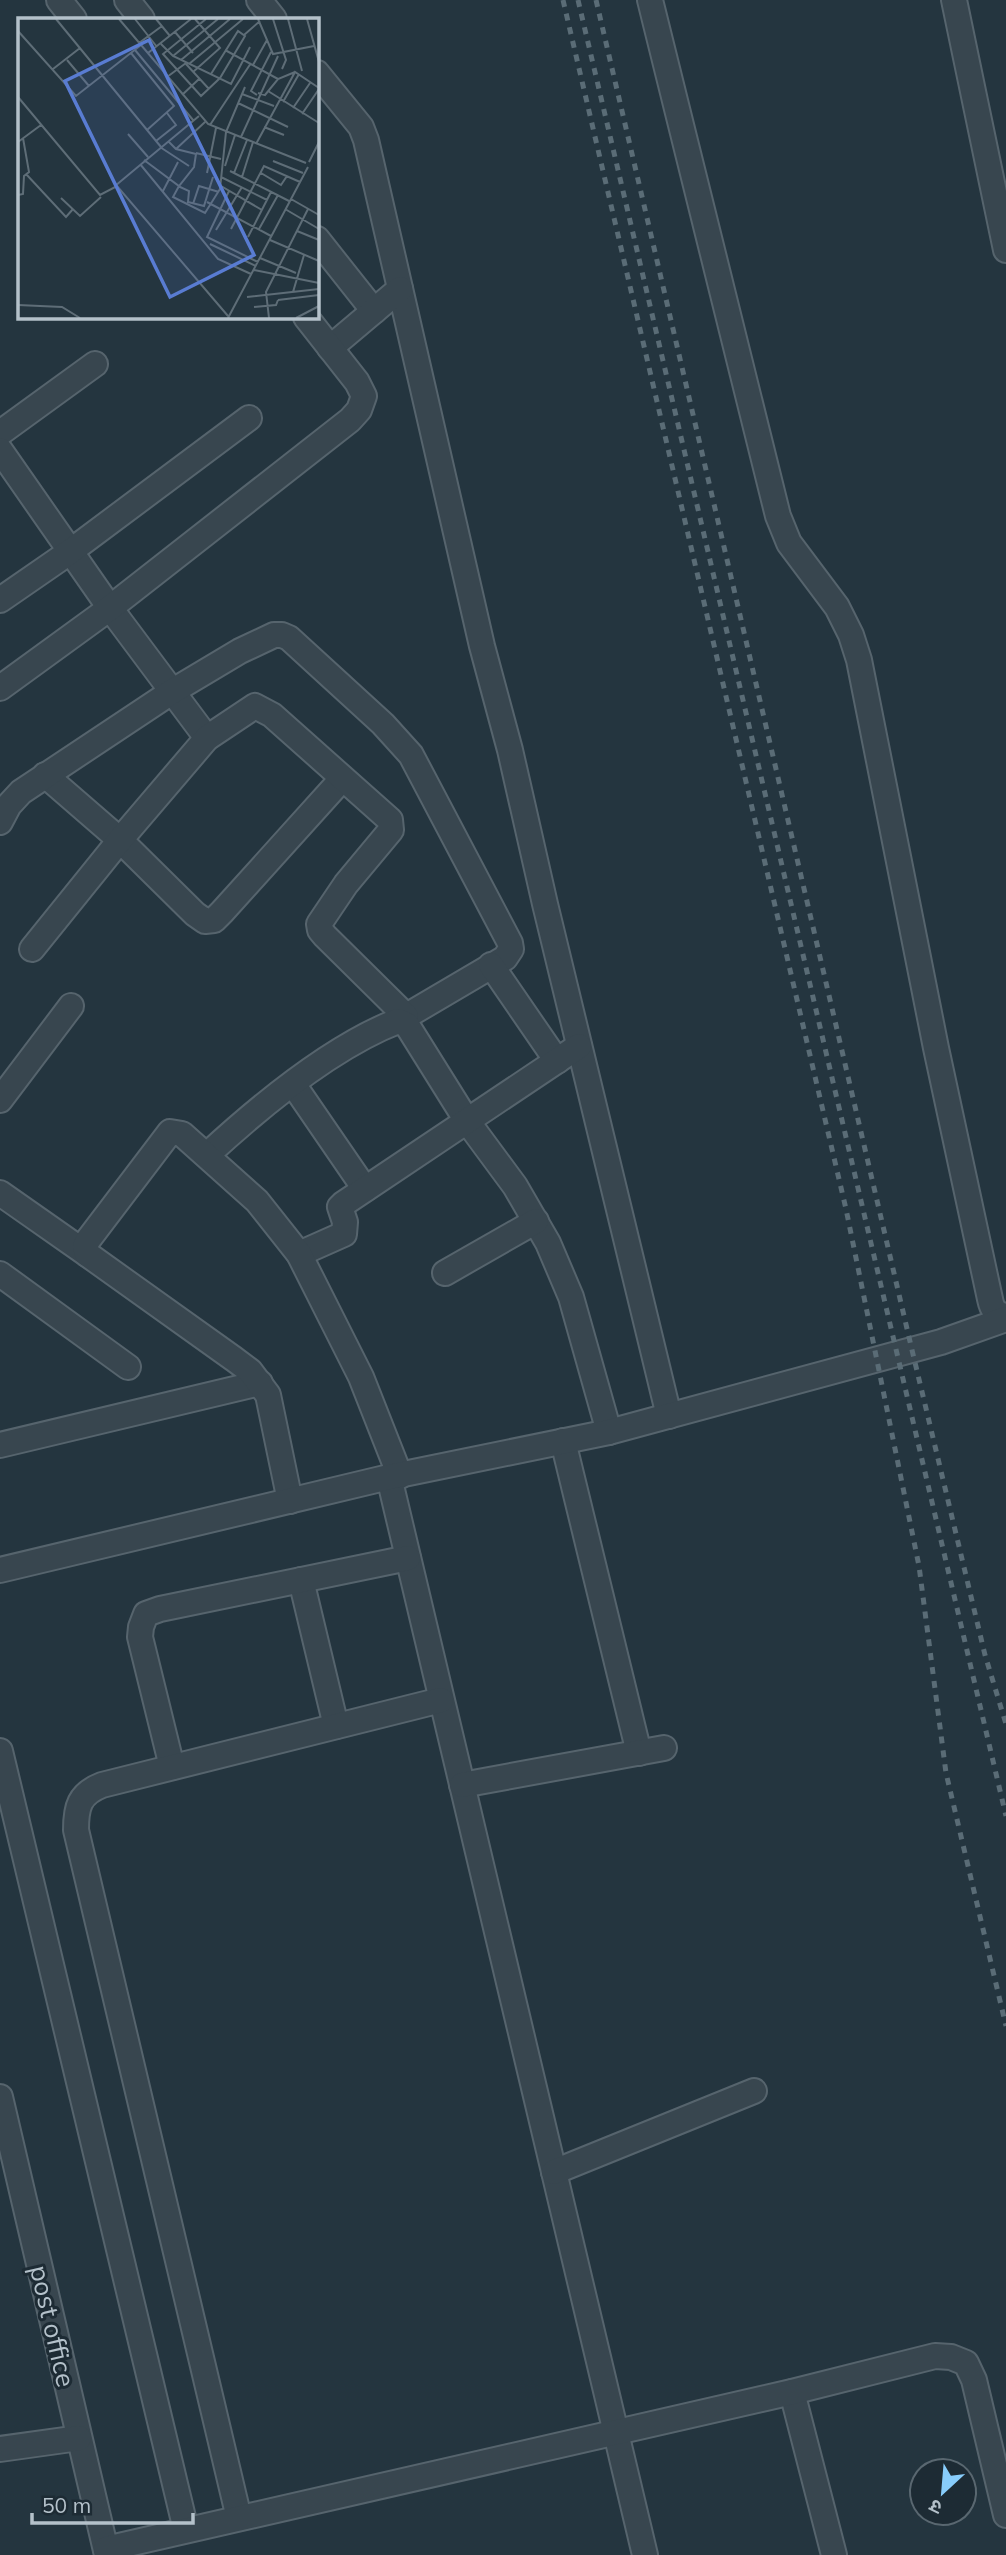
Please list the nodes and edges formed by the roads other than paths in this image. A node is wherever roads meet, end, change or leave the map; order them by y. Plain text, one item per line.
1 (59, 0) edge
2 (127, 0) edge
3 (258, 0) edge
4 (650, 0) edge
5 (954, 0) edge
6 (73, 18) edge
7 (141, 18) edge
8 (273, 18) edge
9 (318, 74) edge
10 (318, 240) edge
11 (1006, 250) edge
12 (400, 289) junction
13 (374, 311) junction
14 (307, 318) edge
15 (330, 348) junction
16 (95, 363) dead end
17 (249, 418) dead end
18 (0, 433) edge
19 (0, 450) edge
20 (71, 551) junction
21 (0, 600) edge
22 (110, 608) junction
23 (0, 688) edge
24 (173, 691) junction
25 (207, 738) junction
26 (45, 775) junction
27 (342, 779) junction
28 (0, 822) edge
29 (120, 840) junction
30 (32, 949) dead end
31 (491, 965) junction
32 (71, 1006) dead end
33 (402, 1018) junction
34 (579, 1046) junction
35 (556, 1061) junction
36 (293, 1084) junction
37 (0, 1100) edge
38 (467, 1121) junction
39 (207, 1155) junction
40 (365, 1189) junction
41 (0, 1193) edge
42 (536, 1221) junction
43 (87, 1254) junction
44 (299, 1254) junction
45 (0, 1273) edge
46 (445, 1273) dead end
47 (1006, 1318) edge
48 (128, 1367) dead end
49 (260, 1382) junction
50 (669, 1416) junction
51 (609, 1432) junction
52 (564, 1441) junction
53 (0, 1445) edge
54 (394, 1476) junction
55 (290, 1501) junction
56 (408, 1558) junction
57 (0, 1570) edge
58 (301, 1580) junction
59 (442, 1700) junction
60 (336, 1726) junction
61 (664, 1748) dead end
62 (0, 1752) edge
63 (639, 1753) junction
64 (172, 1767) junction
65 (462, 1785) junction
66 (754, 2091) dead end
67 (1, 2109) edge
68 (554, 2172) junction
69 (792, 2392) junction
70 (615, 2431) junction
71 (79, 2438) junction
72 (0, 2449) edge
73 (1006, 2515) edge
74 (239, 2518) junction
75 (186, 2530) junction
76 (106, 2552) edge
77 (645, 2555) edge
78 (834, 2555) edge

1 - 6 street
2 - 7 street
3 - 8 street
4 - 47 street
5 - 11 street
9 - 12 street
10 - 13 street
12 - 13 street
12 - 34 street
13 - 15 street
14 - 15 street
15 - 22 street
16 - 18 street
17 - 20 street
19 - 20 street
20 - 21 street
20 - 22 street
22 - 23 street
22 - 24 street
24 - 25 street
24 - 26 street
24 - 31 street
25 - 27 street
25 - 29 street
26 - 28 street
26 - 29 street
27 - 29 street
27 - 33 street
29 - 30 street
31 - 33 street
31 - 35 street
32 - 37 street
33 - 36 street
33 - 38 street
34 - 35 street
34 - 50 street
35 - 38 street
36 - 39 street
36 - 40 street
38 - 40 street
38 - 42 street
39 - 43 street
39 - 44 street
40 - 44 street
41 - 43 street
42 - 46 street
42 - 51 street
43 - 49 street
44 - 54 street
45 - 48 street
47 - 50 street
49 - 53 street
49 - 55 street
50 - 51 street
51 - 52 street
52 - 54 street
52 - 63 street
54 - 55 street
54 - 56 street
55 - 57 street
56 - 58 street
56 - 59 street
58 - 60 street
58 - 64 street
59 - 60 street
59 - 65 street
60 - 64 street
61 - 63 street
62 - 75 street
63 - 65 street
64 - 74 street
65 - 68 street
66 - 68 street
67 - 71 street, post office
68 - 70 street
69 - 70 street
69 - 73 street
69 - 78 street
70 - 74 street
70 - 77 street
71 - 72 street
71 - 76 street, post office
74 - 75 street
75 - 76 street

